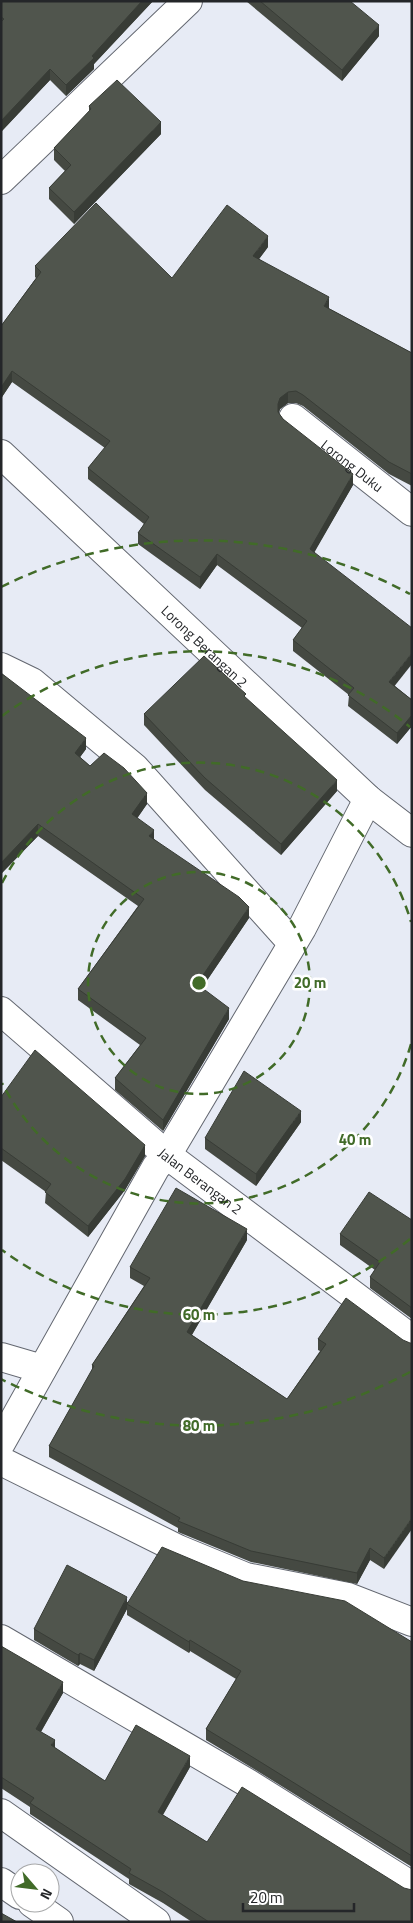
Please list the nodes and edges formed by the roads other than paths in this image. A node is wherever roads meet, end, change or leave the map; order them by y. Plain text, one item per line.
1 (188, 1) edge
2 (1, 180) edge
3 (294, 418) dead end
4 (1, 454) edge
5 (412, 512) edge
6 (1, 667) edge
7 (368, 799) junction
8 (412, 833) edge
9 (292, 943) junction
10 (1, 1011) edge
11 (166, 1155) junction
12 (412, 1340) edge
13 (1, 1357) edge
14 (42, 1369) junction
15 (1, 1443) edge
16 (1, 1461) edge
17 (412, 1622) edge
18 (1, 1639) edge
19 (1, 1814) edge
20 (412, 1886) edge
21 (46, 1913) edge
22 (59, 1922) edge
23 (156, 1922) edge

1 - 2 street
3 - 5 street, Lorong Duku
4 - 7 street, Lorong Berangan 2
6 - 9 street
7 - 8 street, Lorong Berangan 2
7 - 9 street
9 - 11 street
10 - 11 street, Jalan Berangan 2
11 - 12 street, Jalan Berangan 2
11 - 14 street
13 - 14 street
14 - 15 street
16 - 17 street
18 - 20 street
19 - 23 street
21 - 22 street

